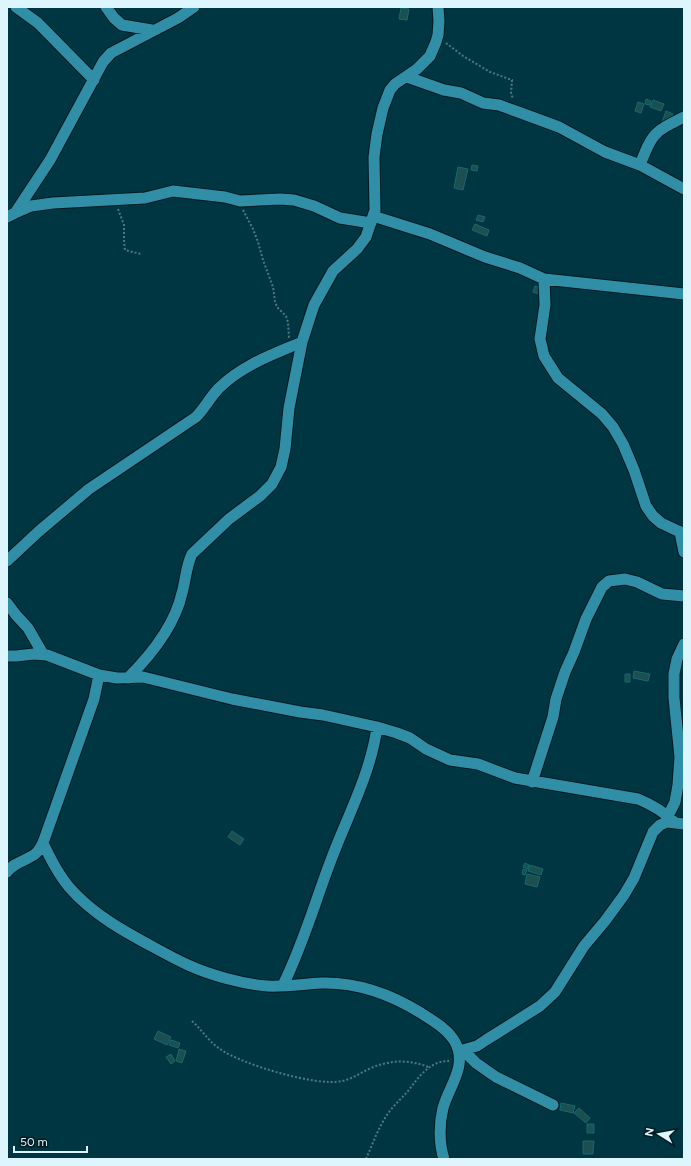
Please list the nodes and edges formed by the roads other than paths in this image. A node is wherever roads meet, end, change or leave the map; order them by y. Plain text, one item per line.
1 (16, 7) edge
2 (106, 7) edge
3 (194, 7) edge
4 (438, 7) edge
5 (152, 30) junction
6 (407, 77) junction
7 (94, 80) junction
8 (684, 117) edge
9 (640, 164) junction
10 (684, 189) edge
11 (11, 215) edge
12 (372, 220) junction
13 (544, 279) junction
14 (684, 294) edge
15 (302, 342) junction
16 (682, 532) edge
17 (684, 552) edge
18 (7, 561) edge
19 (684, 596) edge
20 (7, 603) edge
21 (684, 644) edge
22 (43, 654) junction
23 (7, 656) edge
24 (99, 675) junction
25 (128, 678) junction
26 (377, 727) junction
27 (532, 782) junction
28 (675, 821) edge
29 (43, 843) junction
30 (7, 872) edge
31 (283, 985) junction
32 (461, 1054) junction
33 (553, 1105) dead end
34 (444, 1159) edge

1 - 7 street
2 - 5 street
3 - 5 street
4 - 6 street
5 - 7 street
6 - 9 street
6 - 12 street
7 - 11 street
8 - 9 street
9 - 10 street
11 - 12 street
12 - 13 street
12 - 15 street
13 - 14 street
13 - 16 street
15 - 18 street
15 - 25 street
16 - 17 street
19 - 27 street
20 - 22 street
21 - 28 street
22 - 23 street
22 - 24 street
24 - 25 street
24 - 29 street
25 - 26 street
26 - 27 street
26 - 31 street
27 - 28 street
28 - 32 street
29 - 30 street
29 - 31 street
31 - 32 street
32 - 33 street
32 - 34 street

